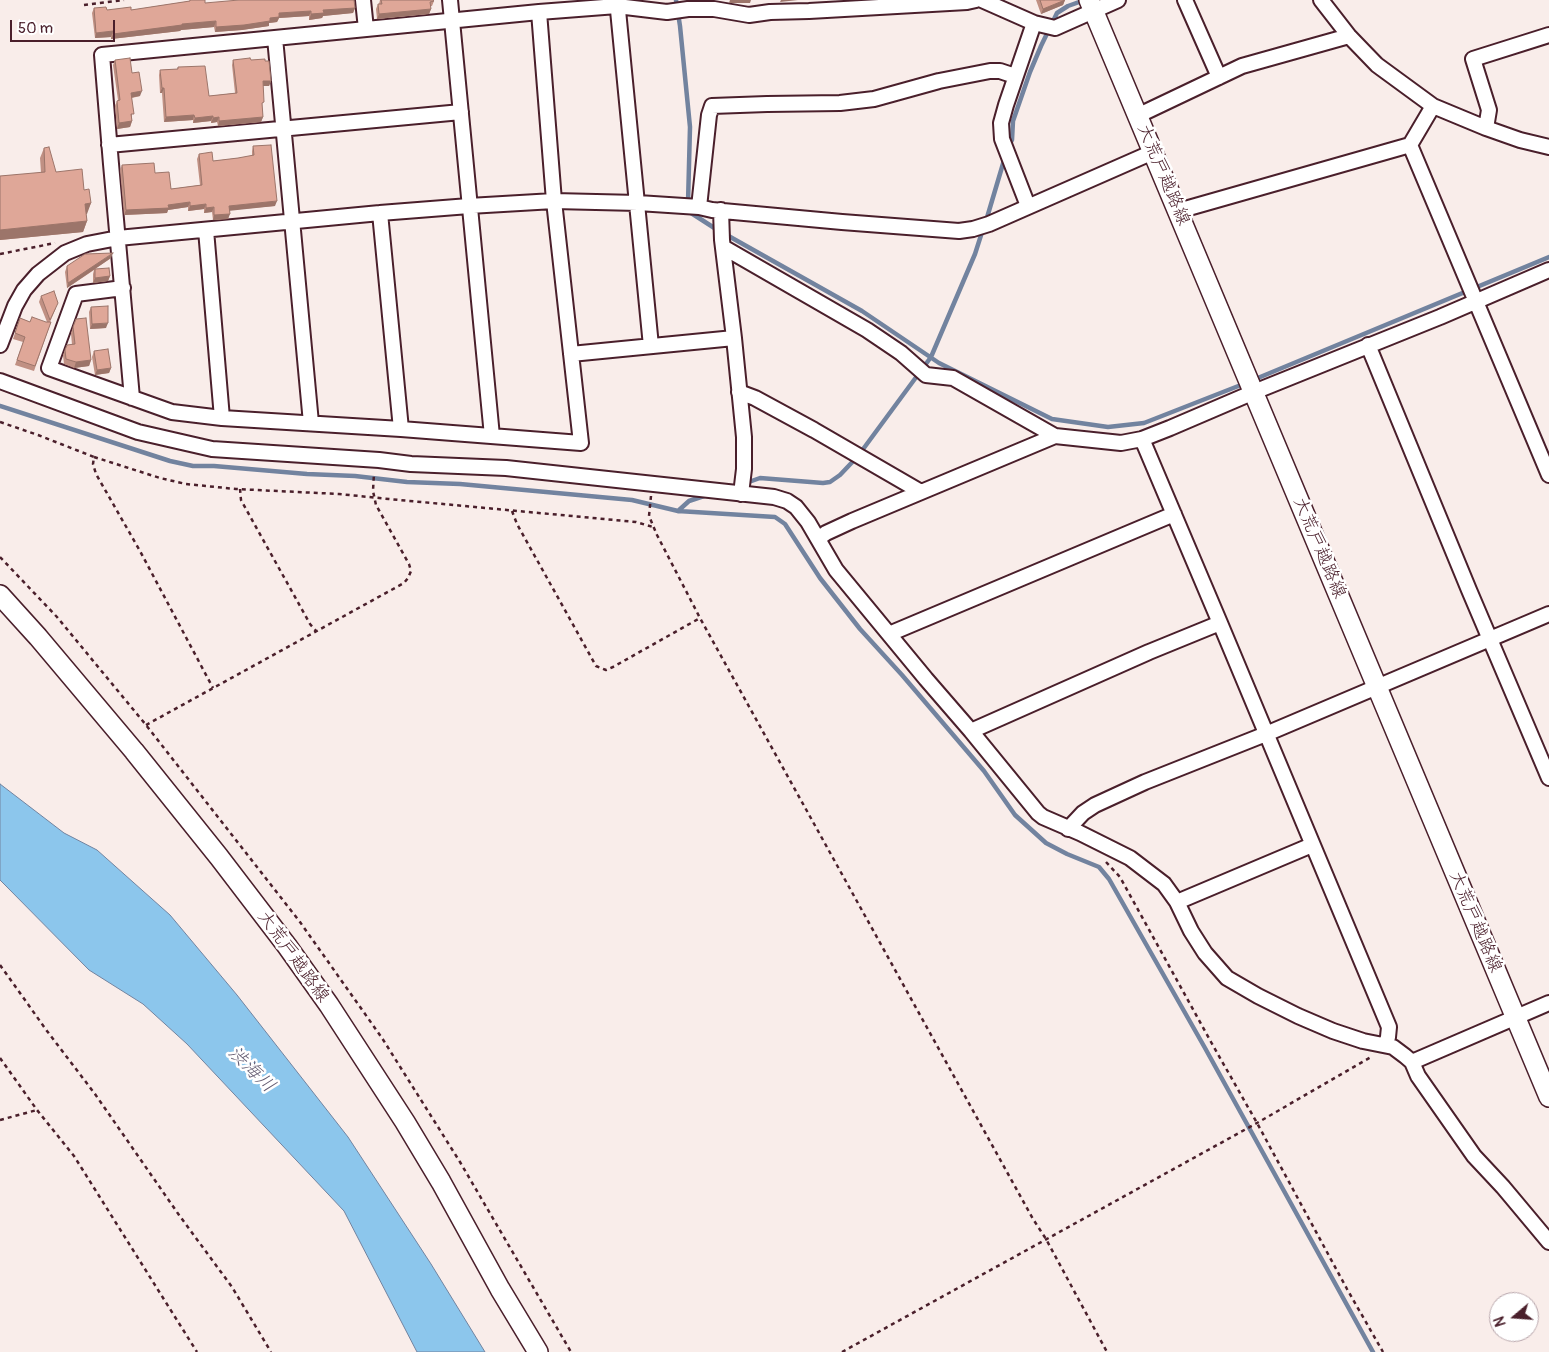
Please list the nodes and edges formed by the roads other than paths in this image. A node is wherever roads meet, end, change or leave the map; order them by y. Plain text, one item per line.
1 (363, 0) edge
2 (450, 0) edge
3 (976, 0) edge
4 (982, 0) edge
5 (1118, 0) edge
6 (1185, 0) edge
7 (1321, 0) edge
8 (617, 3) edge
9 (1091, 5) edge
10 (769, 6) edge
11 (539, 12) junction
12 (452, 21) junction
13 (1034, 23) junction
14 (366, 29) junction
15 (1549, 35) edge
16 (1349, 36) junction
17 (275, 38) junction
18 (1015, 76) junction
19 (1219, 77) junction
20 (1433, 106) junction
21 (461, 112) junction
22 (1137, 116) junction
23 (1486, 128) junction
24 (284, 129) junction
25 (109, 145) junction
26 (1410, 145) junction
27 (1549, 147) edge
28 (1153, 152) junction
29 (554, 201) junction
30 (638, 203) junction
31 (469, 206) junction
32 (1028, 206) junction
33 (699, 207) junction
34 (721, 210) junction
35 (1178, 211) junction
36 (380, 213) junction
37 (293, 222) junction
38 (206, 230) junction
39 (118, 238) junction
40 (723, 247) junction
41 (1549, 270) edge
42 (123, 288) junction
43 (1475, 300) junction
44 (734, 338) junction
45 (0, 345) edge
46 (1368, 345) junction
47 (650, 346) junction
48 (571, 354) junction
49 (0, 381) edge
50 (739, 392) junction
51 (1254, 392) junction
52 (132, 398) junction
53 (222, 418) junction
54 (311, 423) junction
55 (401, 429) junction
56 (492, 436) junction
57 (1055, 436) junction
58 (1142, 439) junction
59 (1549, 475) edge
60 (921, 492) junction
61 (741, 494) junction
62 (1174, 514) junction
63 (818, 539) junction
64 (0, 595) edge
65 (1549, 614) edge
66 (1220, 623) junction
67 (889, 634) junction
68 (1490, 639) junction
69 (1377, 687) junction
70 (971, 730) junction
71 (1266, 734) junction
72 (1549, 778) edge
73 (1068, 829) junction
74 (1312, 844) junction
75 (1177, 902) junction
76 (1549, 1003) edge
77 (1516, 1017) junction
78 (1386, 1045) junction
79 (1412, 1062) junction
80 (1549, 1097) edge
81 (1549, 1242) edge
82 (538, 1352) edge

1 - 14 street
2 - 12 street
3 - 10 street
4 - 13 street
5 - 9 street
6 - 19 street
7 - 16 street
8 - 10 street
8 - 11 street
8 - 30 street
9 - 13 street
9 - 22 main road, 大荒戸越路線
11 - 12 street
11 - 29 street
12 - 14 street
12 - 21 street
13 - 18 street
14 - 17 street
15 - 23 street
16 - 19 street
16 - 20 street
17 - 24 street
17 - 25 street
18 - 32 street
18 - 33 street
19 - 22 street
20 - 23 street
20 - 26 street
21 - 24 street
21 - 31 street
22 - 28 main road, 大荒戸越路線
23 - 27 street
24 - 25 street
24 - 37 street
25 - 39 street
26 - 35 street
26 - 43 street
28 - 32 street
28 - 35 main road, 大荒戸越路線
29 - 30 street
29 - 31 street
29 - 48 street
30 - 33 street
30 - 47 street
31 - 36 street
31 - 56 street
32 - 34 street
33 - 34 street
34 - 40 street
35 - 51 main road, 大荒戸越路線
36 - 37 street
36 - 55 street
37 - 38 street
37 - 54 street
38 - 39 street
38 - 53 street
39 - 42 street
39 - 45 street
40 - 44 street
40 - 57 street
41 - 43 street
42 - 52 street
42 - 52 street
43 - 46 street
43 - 59 street
44 - 47 street
44 - 50 street
46 - 51 street
46 - 68 street
47 - 48 street
48 - 56 street
49 - 61 street
50 - 60 street
50 - 61 street
51 - 58 street
51 - 69 main road, 大荒戸越路線
52 - 53 street
53 - 54 street
54 - 55 street
55 - 56 street
57 - 58 street
57 - 60 street
58 - 62 street
60 - 63 street
61 - 63 street
62 - 66 street
62 - 67 street
63 - 67 street
64 - 82 main road, 大荒戸越路線
65 - 68 street
66 - 70 street
66 - 71 street
67 - 70 street
68 - 69 street
68 - 72 street
69 - 71 street
69 - 77 main road, 大荒戸越路線
70 - 73 street
71 - 73 street
71 - 74 street
73 - 75 street
74 - 75 street
74 - 78 street
75 - 78 street
76 - 77 street
77 - 79 street
77 - 80 main road, 大荒戸越路線
78 - 79 street
79 - 81 street

